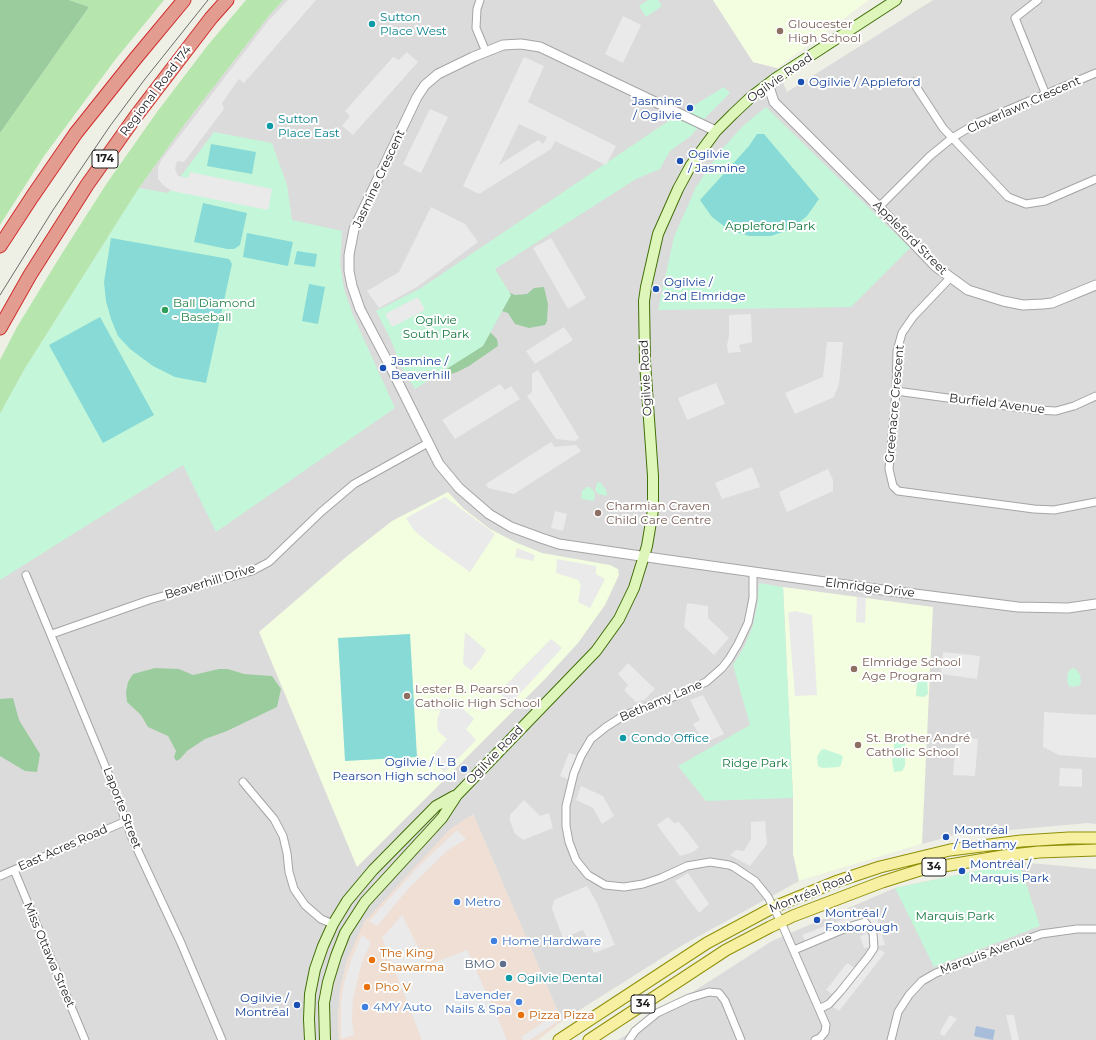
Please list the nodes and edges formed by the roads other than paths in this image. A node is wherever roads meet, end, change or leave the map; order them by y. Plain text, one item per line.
1 (184, 0) edge
2 (227, 0) edge
3 (480, 0) edge
4 (896, 0) edge
5 (1038, 0) edge
6 (486, 52) junction
7 (1096, 73) edge
8 (913, 82) dead end
9 (768, 84) junction
10 (1046, 95) junction
11 (716, 131) junction
12 (952, 138) junction
13 (1096, 179) edge
14 (879, 207) junction
15 (0, 246) edge
16 (950, 278) junction
17 (1096, 285) edge
18 (0, 328) edge
19 (896, 391) junction
20 (1096, 396) edge
21 (428, 443) junction
22 (1096, 502) edge
23 (644, 557) junction
24 (753, 572) junction
25 (26, 575) dead end
26 (1096, 604) edge
27 (52, 634) junction
28 (243, 782) dead end
29 (456, 795) junction
30 (126, 821) junction
31 (1096, 838) edge
32 (1096, 850) edge
33 (14, 870) junction
34 (0, 876) edge
35 (774, 907) junction
36 (781, 922) junction
37 (333, 924) junction
38 (1096, 929) edge
39 (794, 950) junction
40 (819, 1009) junction
41 (85, 1040) edge
42 (222, 1040) edge
43 (310, 1040) edge
44 (325, 1040) edge
45 (559, 1040) edge
46 (589, 1040) edge
47 (629, 1040) edge
48 (741, 1040) edge
49 (815, 1040) edge
50 (891, 1040) edge

1 - 15 highway
2 - 18 highway, Regional Road 174 / 174
3 - 6 street
4 - 9 main road, Ogilvie Road
5 - 10 street
6 - 11 street, Jasmine Crescent
6 - 21 street, Jasmine Crescent
7 - 10 street, Cloverlawn Crescent
8 - 12 street
9 - 11 main road, Ogilvie Road
9 - 14 street, Appleford Street
10 - 12 street, Cloverlawn Crescent
11 - 23 main road, Ogilvie Road
12 - 13 street, Cloverlawn Crescent
12 - 14 street, Cloverlawn Crescent
14 - 16 street, Appleford Street
16 - 17 street, Appleford Street
16 - 19 street, Greenacre Crescent
19 - 20 street, Burfield Avenue
19 - 22 street, Greenacre Crescent
21 - 23 street, Jasmine Crescent
21 - 27 street, Beaverhill Drive
23 - 24 street, Elmridge Drive
23 - 29 main road, Ogilvie Road
24 - 26 street, Elmridge Drive
24 - 35 street, Bethamy Lane
25 - 27 street, Laporte Street
27 - 30 street, Laporte Street
28 - 37 street
29 - 37 main road, Ogilvie Road
29 - 44 main road, Ogilvie Road
30 - 33 street, East Acres Road
30 - 42 street, Laporte Street
31 - 35 main road, Montréal Road / 34
32 - 36 main road, Montréal Road / 34
33 - 34 street, East Acres Road
33 - 41 street, Miss Ottawa Street
35 - 36 street, Bethamy Lane
35 - 45 main road, Montréal Road / 34
36 - 39 street, Bethamy Lane
36 - 46 main road, Montréal Road / 34
37 - 43 main road, Ogilvie Road
38 - 50 street, Marquis Avenue
39 - 40 street, Bethamy Lane
39 - 40 street
40 - 49 street, Bethamy Lane
47 - 48 street

